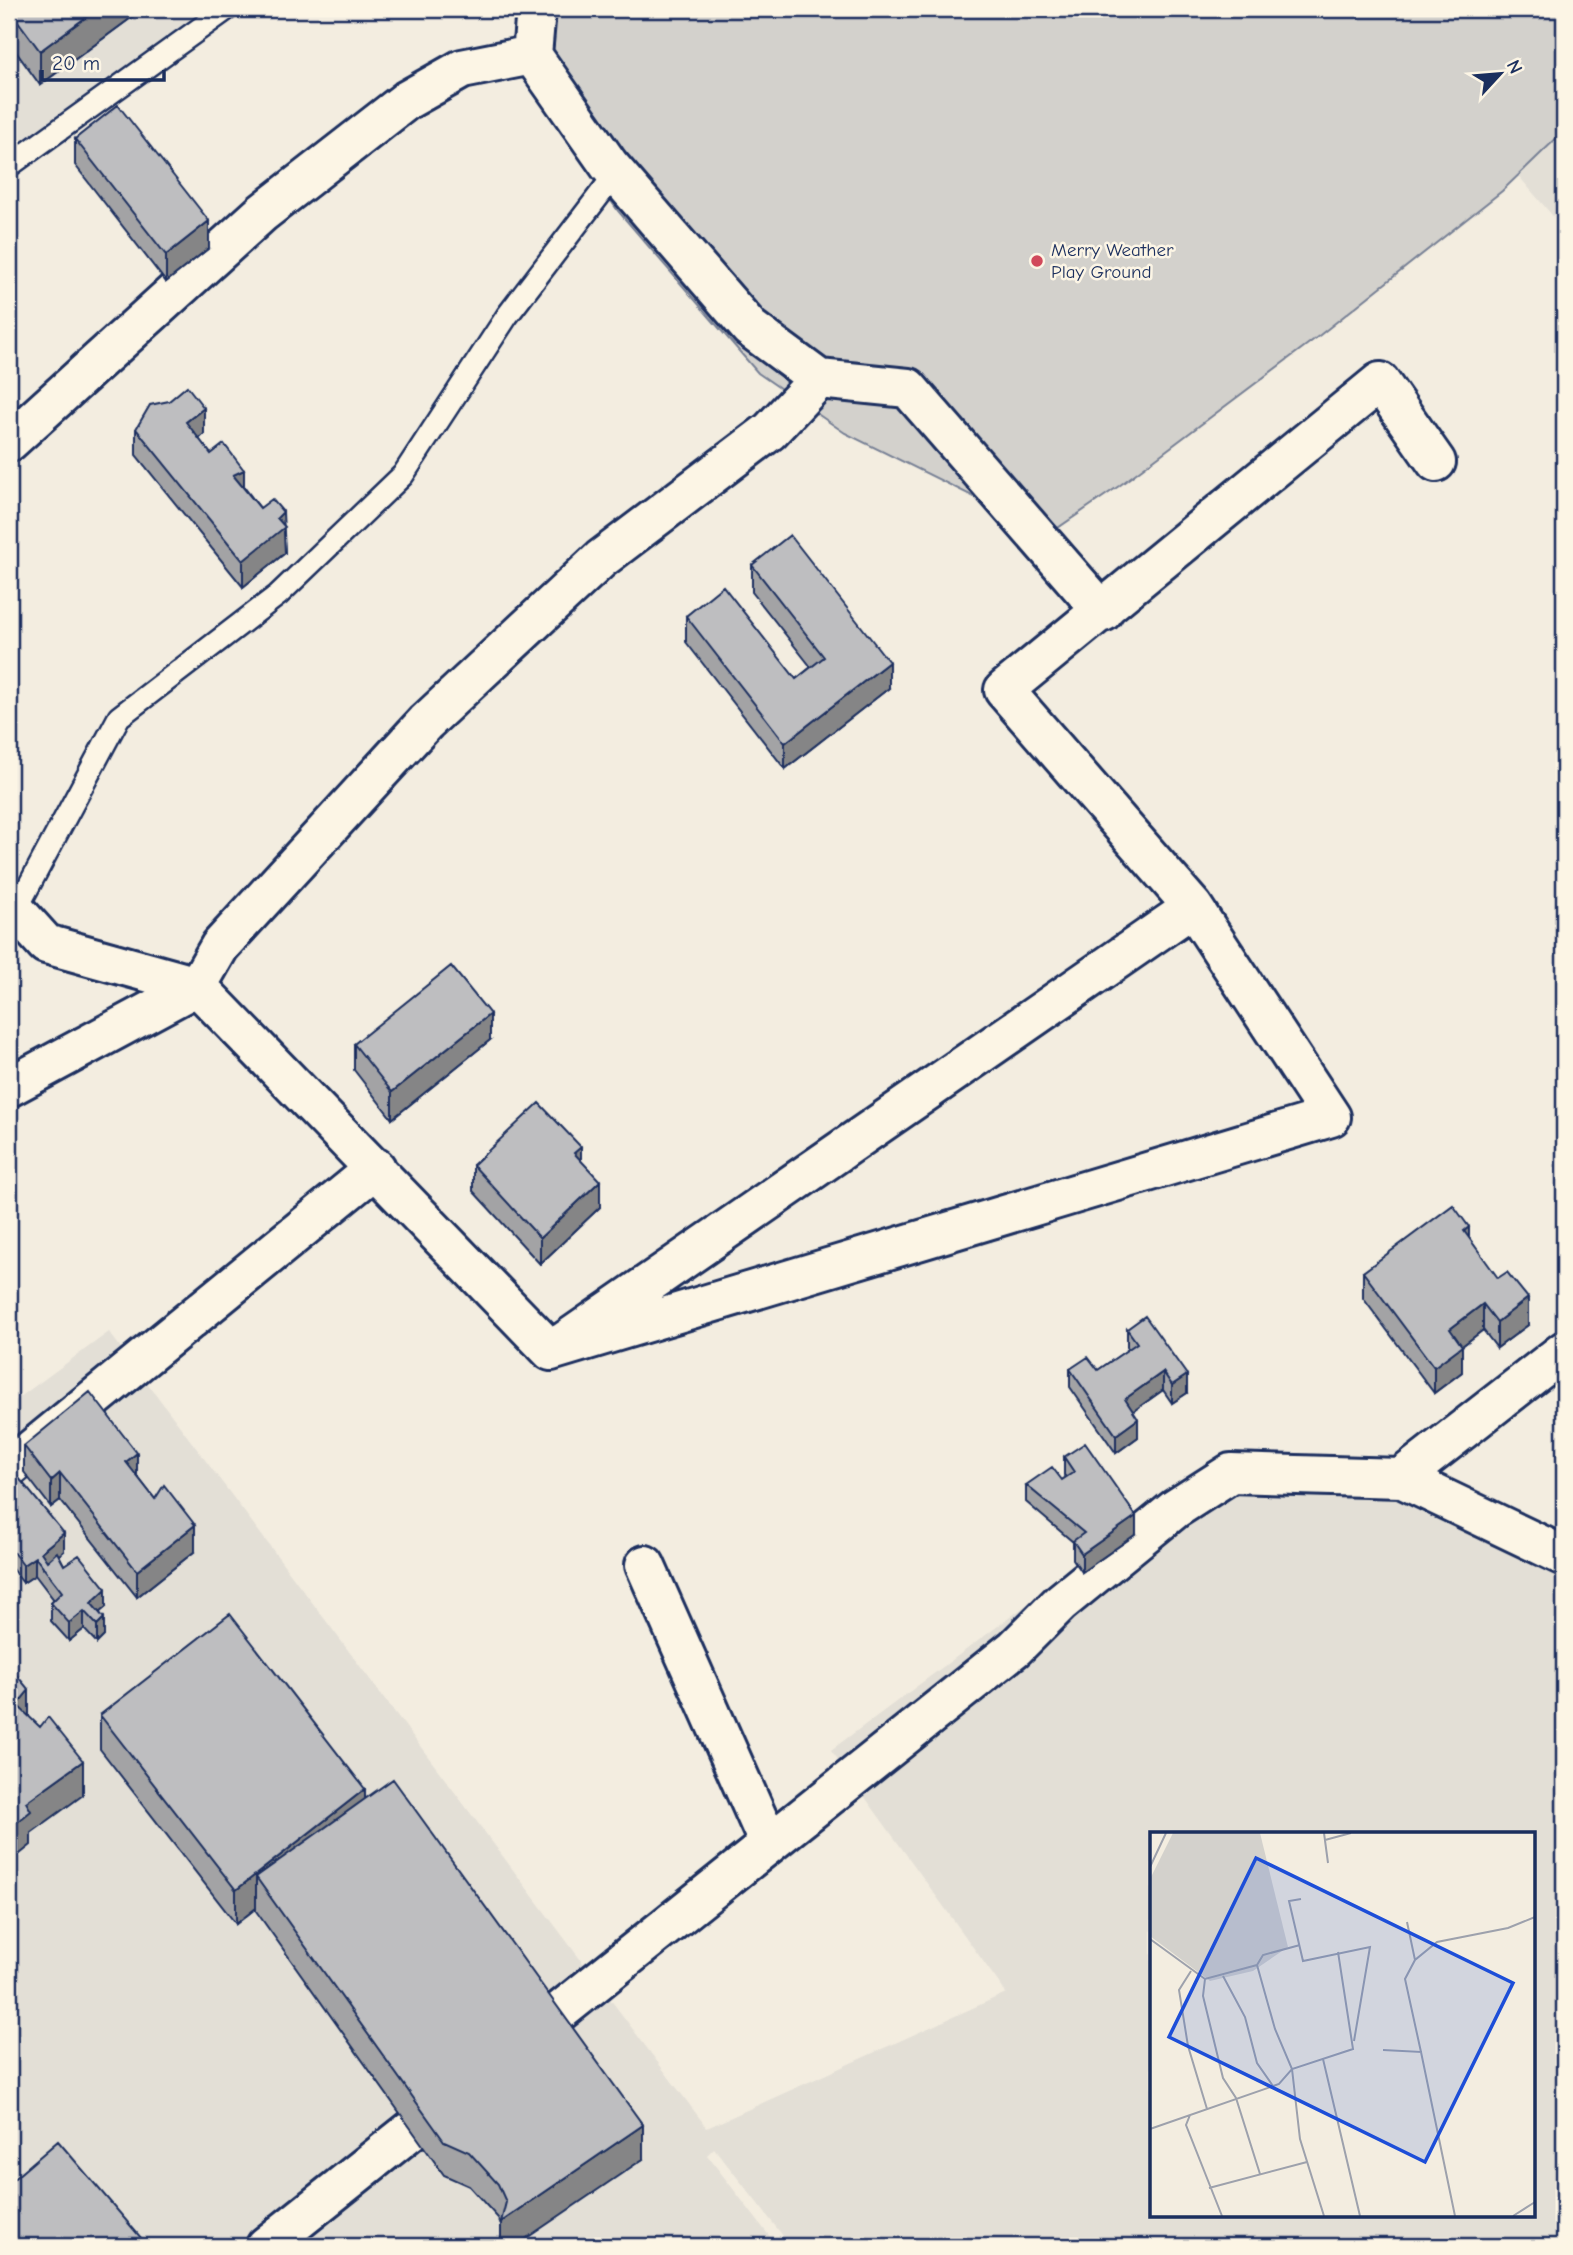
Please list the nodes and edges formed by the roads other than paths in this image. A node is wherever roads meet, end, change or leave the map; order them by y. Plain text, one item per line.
1 (227, 9) edge
2 (536, 9) edge
3 (532, 55) junction
4 (9, 166) edge
5 (617, 172) junction
6 (819, 379) junction
7 (9, 442) edge
8 (1436, 462) dead end
9 (1103, 612) junction
10 (12, 907) edge
11 (1193, 907) junction
12 (198, 986) junction
13 (9, 1087) edge
14 (376, 1168) junction
15 (551, 1351) junction
16 (1564, 1351) edge
17 (9, 1468) edge
18 (1401, 1478) junction
19 (1564, 1556) edge
20 (645, 1565) dead end
21 (769, 1844) junction
22 (266, 2246) edge

1 - 4 lane
2 - 3 street
3 - 5 street
3 - 7 street
5 - 6 street
5 - 10 lane
6 - 9 street
6 - 12 street
8 - 9 street
9 - 11 street
10 - 12 street
11 - 15 street
11 - 15 street
12 - 13 street
12 - 14 street
14 - 15 street
14 - 17 street
16 - 18 street
18 - 19 street
18 - 21 street
20 - 21 street
21 - 22 street

